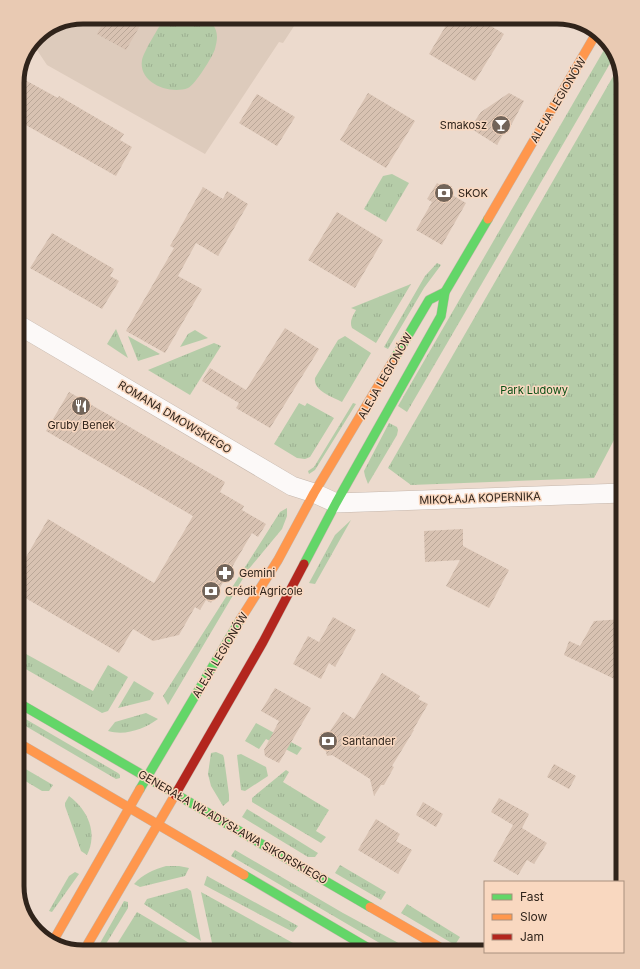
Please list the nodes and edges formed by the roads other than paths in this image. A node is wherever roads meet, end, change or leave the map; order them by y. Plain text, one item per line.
1 (594, 37) edge
2 (445, 292) junction
3 (24, 328) edge
4 (314, 493) junction
5 (616, 493) edge
6 (336, 503) junction
7 (24, 706) edge
8 (24, 746) edge
9 (147, 777) junction
10 (176, 794) junction
11 (129, 808) junction
12 (158, 825) junction
13 (55, 938) edge
14 (87, 945) edge
15 (363, 945) edge
16 (436, 945) edge

1 - 2 main road, ALEJA LEGIONÓW
2 - 4 main road, ALEJA LEGIONÓW
2 - 6 main road, ALEJA LEGIONÓW
3 - 4 street, ROMANA DMOWSKIEGO
4 - 6 street, ROMANA DMOWSKIEGO
4 - 9 main road, ALEJA LEGIONÓW
5 - 6 street, MIKOŁAJA KOPERNIKA
6 - 10 main road, ALEJA LEGIONÓW
7 - 9 main road, GENERAŁA WŁADYSŁAWA SIKORSKIEGO
8 - 11 main road
9 - 10 main road, GENERAŁA WŁADYSŁAWA SIKORSKIEGO
9 - 11 main road, ALEJA LEGIONÓW
10 - 12 main road, ALEJA LEGIONÓW
10 - 16 main road, GENERAŁA WŁADYSŁAWA SIKORSKIEGO
11 - 12 main road
11 - 13 main road, ALEJA LEGIONÓW
12 - 14 main road, ALEJA LEGIONÓW
12 - 15 main road

